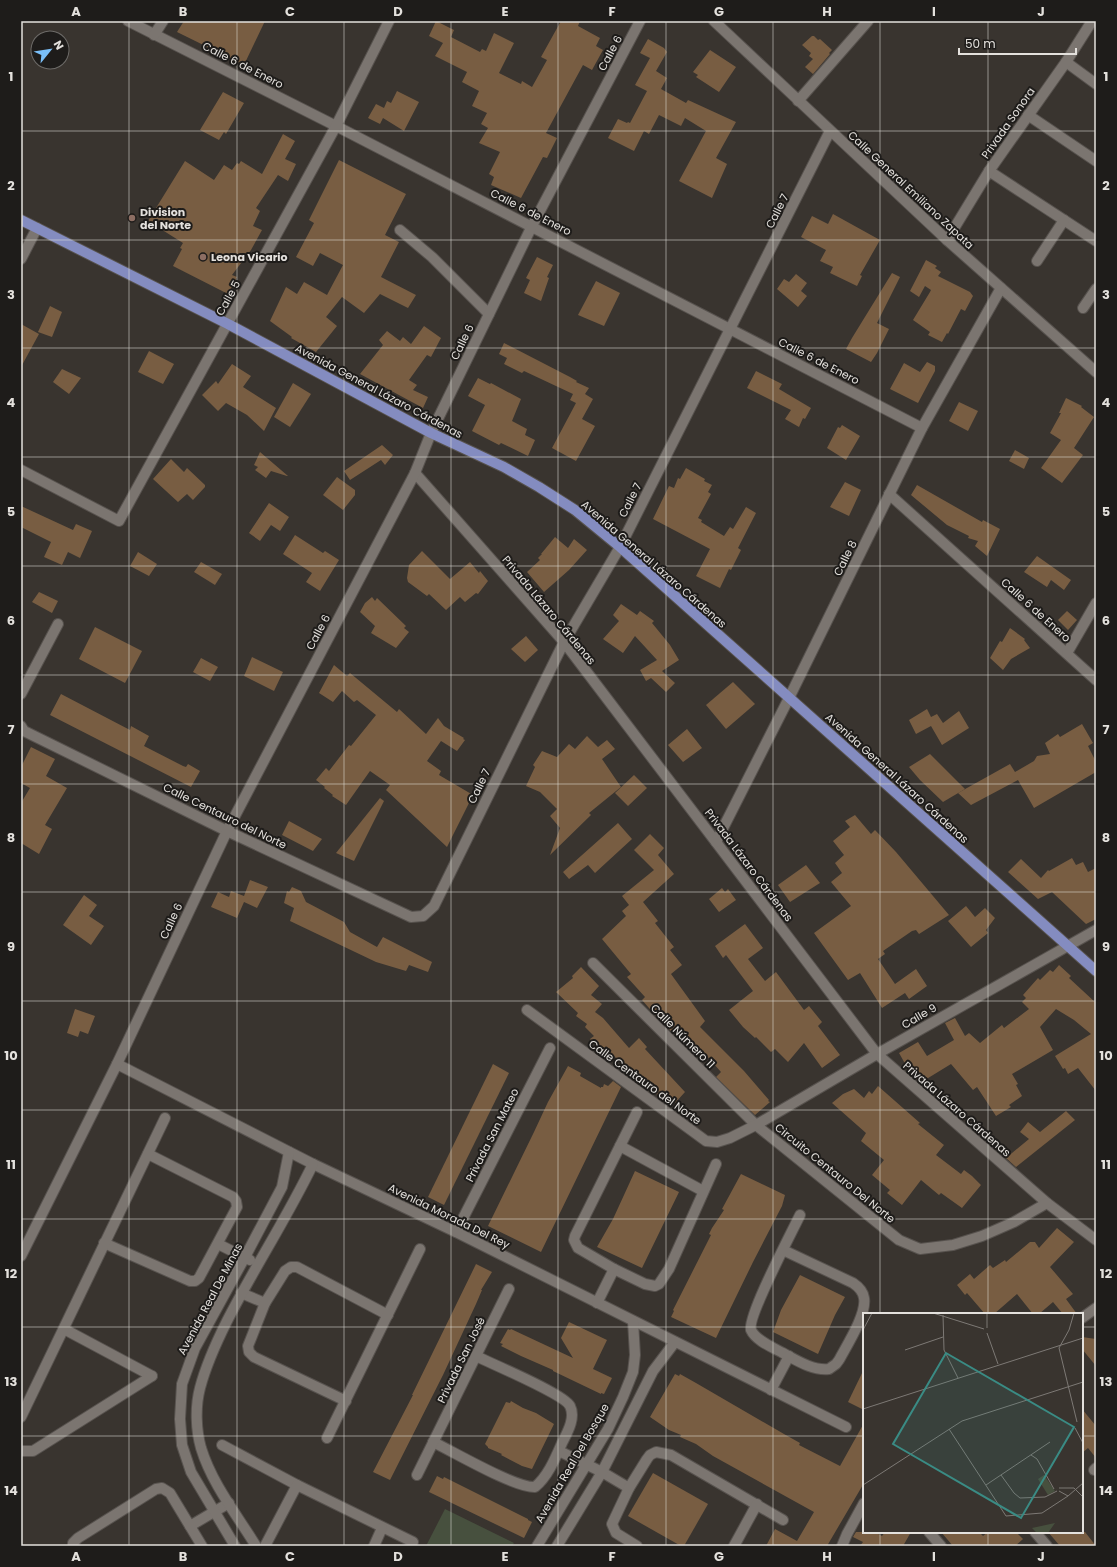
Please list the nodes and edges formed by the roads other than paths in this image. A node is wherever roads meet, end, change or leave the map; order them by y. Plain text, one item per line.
1 (128, 21) edge
2 (163, 21) edge
3 (389, 21) edge
4 (640, 21) edge
5 (714, 21) edge
6 (1092, 21) edge
7 (866, 22) edge
8 (154, 35) junction
9 (1066, 62) junction
10 (1096, 84) edge
11 (798, 101) junction
12 (1028, 115) junction
13 (336, 126) junction
14 (830, 131) junction
15 (1096, 161) edge
16 (989, 171) junction
17 (21, 220) edge
18 (1064, 220) junction
19 (532, 226) junction
20 (37, 228) junction
21 (400, 230) dead end
22 (947, 240) junction
23 (1096, 241) edge
24 (21, 259) edge
25 (1038, 261) dead end
26 (1001, 288) junction
27 (1096, 290) edge
28 (1083, 308) dead end
29 (489, 314) junction
30 (228, 324) junction
31 (731, 329) junction
32 (1096, 372) edge
33 (922, 428) junction
34 (431, 433) junction
35 (21, 470) edge
36 (415, 473) junction
37 (889, 494) junction
38 (620, 547) junction
39 (1096, 603) edge
40 (58, 624) dead end
41 (564, 642) junction
42 (1067, 653) junction
43 (1096, 680) edge
44 (21, 694) edge
45 (789, 698) junction
46 (21, 726) edge
47 (227, 831) junction
48 (716, 842) junction
49 (423, 916) joint
50 (1096, 930) edge
51 (1068, 945) junction
52 (593, 962) dead end
53 (1096, 971) edge
54 (527, 1010) dead end
55 (550, 1048) dead end
56 (877, 1054) junction
57 (117, 1064) junction
58 (637, 1112) dead end
59 (165, 1118) dead end
60 (756, 1125) junction
61 (620, 1146) junction
62 (289, 1152) junction
63 (148, 1154) junction
64 (313, 1164) junction
65 (716, 1164) dead end
66 (703, 1191) junction
67 (1047, 1203) junction
68 (800, 1215) dead end
69 (456, 1232) junction
70 (1096, 1240) edge
71 (104, 1243) junction
72 (218, 1244) junction
73 (420, 1249) dead end
74 (783, 1250) junction
75 (21, 1256) edge
76 (245, 1258) junction
77 (257, 1265) junction
78 (614, 1270) junction
79 (509, 1289) dead end
80 (241, 1293) junction
81 (597, 1302) junction
82 (265, 1303) junction
83 (1096, 1308) edge
84 (388, 1315) junction
85 (1083, 1317) edge
86 (633, 1321) junction
87 (64, 1329) junction
88 (675, 1342) junction
89 (476, 1356) junction
90 (789, 1356) junction
91 (182, 1384) junction
92 (200, 1389) junction
93 (771, 1390) junction
94 (346, 1401) junction
95 (21, 1417) edge
96 (846, 1427) dead end
97 (327, 1438) dead end
98 (433, 1442) junction
99 (222, 1445) dead end
100 (21, 1451) edge
101 (559, 1451) junction
102 (587, 1465) junction
103 (602, 1472) junction
104 (417, 1475) dead end
105 (297, 1485) junction
106 (629, 1488) junction
107 (229, 1503) junction
108 (757, 1504) junction
109 (863, 1505) edge
110 (214, 1512) junction
111 (783, 1520) dead end
112 (190, 1526) junction
113 (382, 1528) junction
114 (930, 1533) edge
115 (1036, 1533) edge
116 (413, 1542) dead end
117 (73, 1546) edge
118 (202, 1546) edge
119 (235, 1546) edge
120 (256, 1546) edge
121 (265, 1546) edge
122 (374, 1546) edge
123 (537, 1546) edge
124 (557, 1546) edge
125 (637, 1546) edge
126 (734, 1546) edge
127 (842, 1546) edge
128 (941, 1546) edge
129 (1047, 1546) edge

1 - 8 street, Calle 6 de Enero
2 - 8 street
3 - 13 street, Calle 5
4 - 19 street, Calle 6
5 - 11 street, Calle General Emiliano Zapata
6 - 9 street, Privada Sonora
7 - 11 street
8 - 13 street, Calle 6 de Enero
9 - 10 street
9 - 12 street, Privada Sonora
11 - 14 street, Calle General Emiliano Zapata
12 - 15 street
12 - 16 street, Privada Sonora
13 - 19 street, Calle 6 de Enero
13 - 30 street, Calle 5
14 - 22 street, Calle General Emiliano Zapata
14 - 31 street, Calle 7
16 - 18 street
16 - 22 street, Privada Sonora
17 - 20 main road, Avenida General Lázaro Cárdenas
18 - 23 street
18 - 25 street
19 - 29 street, Calle 6
19 - 31 street, Calle 6 de Enero
20 - 24 street
20 - 30 main road, Avenida General Lázaro Cárdenas
21 - 29 street
22 - 26 street, Calle General Emiliano Zapata
26 - 32 street, Calle General Emiliano Zapata
26 - 33 street, Calle 8
27 - 28 street
29 - 34 street, Calle 6
30 - 34 main road, Avenida General Lázaro Cárdenas
30 - 35 street, Calle 5
31 - 33 street, Calle 6 de Enero
31 - 38 street, Calle 7
33 - 37 street, Calle 8
34 - 36 street, Calle 6
34 - 38 main road, Avenida General Lázaro Cárdenas
36 - 41 street, Privada Lázaro Cárdenas
36 - 47 street, Calle 6
37 - 42 street, Calle 6 de Enero
37 - 45 street, Calle 8
38 - 41 street, Calle 7
38 - 45 main road, Avenida General Lázaro Cárdenas
39 - 42 street
40 - 44 street
41 - 48 street, Privada Lázaro Cárdenas
41 - 49 street, Calle 7
42 - 43 street, Calle 6 de Enero
45 - 48 street, Calle 8
45 - 51 main road, Avenida General Lázaro Cárdenas
46 - 47 street, Calle Centauro del Norte
47 - 49 street, Calle Centauro del Norte
47 - 57 street, Calle 6
48 - 56 street, Privada Lázaro Cárdenas
50 - 51 street, Calle 9
51 - 53 main road, Avenida General Lázaro Cárdenas
51 - 56 street, Calle 9
52 - 60 street, Calle Número 11
54 - 60 street, Calle Centauro del Norte
55 - 69 street, Privada San Mateo
56 - 60 street, Calle 9
56 - 67 street, Privada Lázaro Cárdenas
57 - 62 street, Avenida Morada Del Rey
57 - 75 street, Calle 6
58 - 61 street
59 - 63 street
60 - 67 street, Circuito Centauro Del Norte
61 - 66 street
61 - 78 street
62 - 64 street, Avenida Morada Del Rey
62 - 76 street, Avenida Real De Minas
63 - 71 street
63 - 72 street
64 - 69 street, Avenida Morada Del Rey
64 - 77 street
65 - 66 street
66 - 78 street
67 - 70 street, Privada Lázaro Cárdenas
68 - 74 street
69 - 81 street, Avenida Morada Del Rey
71 - 72 street
71 - 87 street
72 - 76 street
73 - 84 street
74 - 90 street
74 - 90 street
76 - 77 street
76 - 91 street, Avenida Real De Minas
77 - 80 street
78 - 81 street
79 - 89 street, Privada San José
80 - 82 street
80 - 92 street
81 - 86 street, Avenida Morada Del Rey
82 - 84 street
82 - 94 street
83 - 85 street
84 - 94 street
86 - 88 street, Avenida Morada Del Rey
86 - 102 street, Avenida Real Del Bosque
87 - 95 street
87 - 100 street
88 - 93 street, Avenida Morada Del Rey
88 - 103 street
89 - 98 street, Privada San José
89 - 101 street
90 - 93 street
91 - 92 street
91 - 110 street, Avenida Real De Minas
92 - 107 street
93 - 96 street, Avenida Morada Del Rey
94 - 97 street
98 - 101 street
98 - 104 street, Privada San José
99 - 105 street
101 - 102 street
102 - 103 street
102 - 123 street, Avenida Real Del Bosque
103 - 106 street
103 - 124 street
105 - 113 street
105 - 121 street
106 - 108 street
106 - 125 street
107 - 110 street
107 - 120 street
108 - 111 street
108 - 126 street
109 - 127 street
110 - 112 street
110 - 119 street, Avenida Real De Minas
112 - 117 street
112 - 118 street
113 - 116 street
113 - 122 street
114 - 128 street
115 - 129 street

